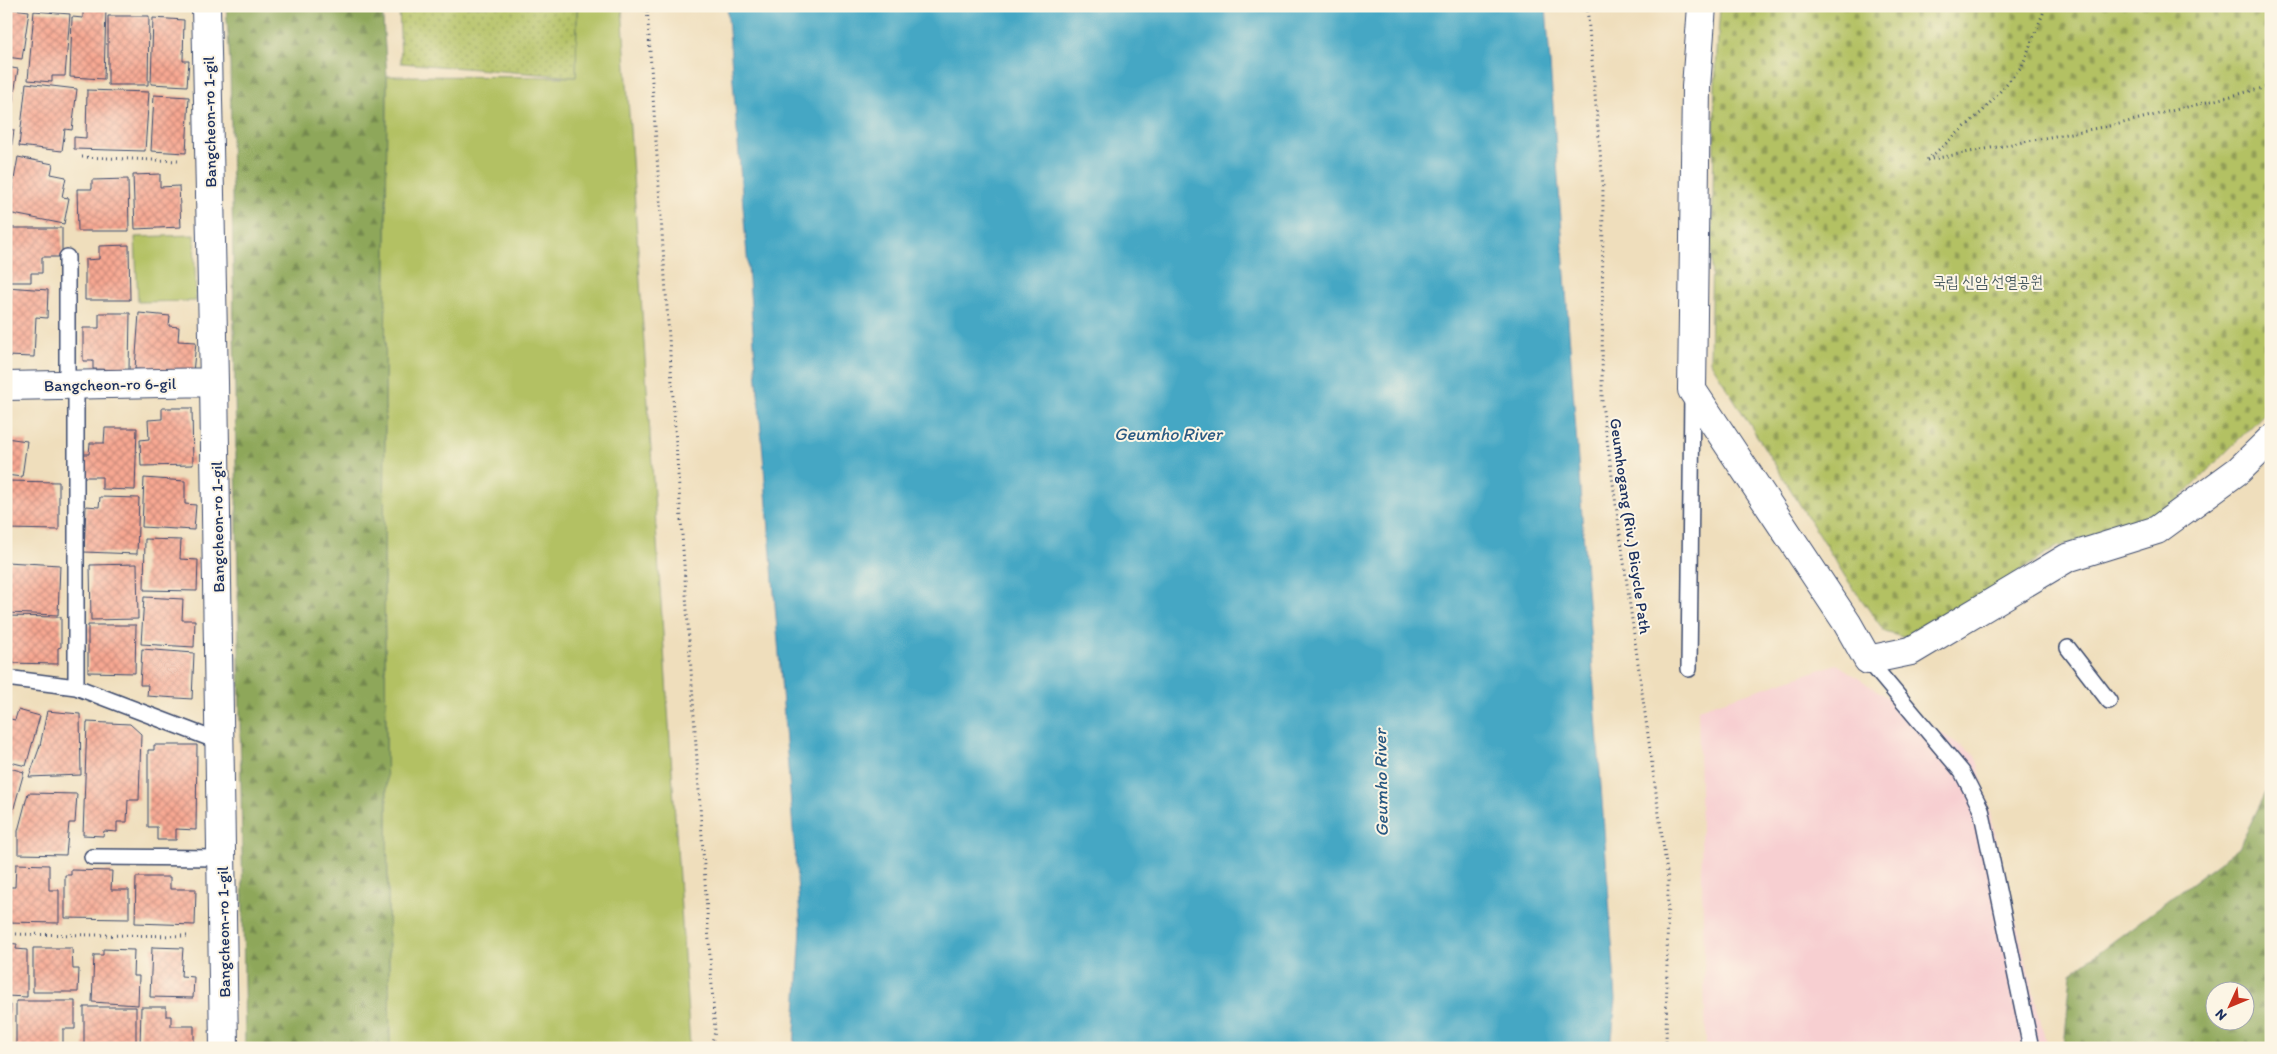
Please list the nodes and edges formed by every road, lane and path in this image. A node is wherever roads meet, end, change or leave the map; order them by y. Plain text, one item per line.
1 (206, 6) edge
2 (647, 6) edge
3 (1587, 6) edge
4 (1702, 6) edge
5 (2046, 6) edge
6 (2271, 86) edge
7 (82, 157) dead end
8 (209, 162) junction
9 (67, 257) dead end
10 (214, 382) junction
11 (72, 385) junction
12 (6, 386) edge
13 (1692, 390) junction
14 (2271, 439) edge
15 (2068, 648) dead end
16 (1868, 660) junction
17 (1689, 669) dead end
18 (6, 678) edge
19 (76, 687) junction
20 (2109, 701) dead end
21 (220, 742) junction
22 (92, 857) dead end
23 (222, 858) junction
24 (6, 934) edge
25 (224, 936) junction
26 (224, 1048) edge
27 (710, 1048) edge
28 (1666, 1048) edge
29 (2030, 1048) edge

1 - 8 street, Bangcheon-ro 1-gil
2 - 27 path
3 - 28 path, Geumhogang (Riv.) Bicycle Path
4 - 13 street
5 - 6 path
7 - 8 path
8 - 10 street, Bangcheon-ro 1-gil
9 - 11 lane
10 - 11 street, Bangcheon-ro 6-gil
10 - 21 street, Bangcheon-ro 1-gil
11 - 12 street, Bangcheon-ro 6-gil
11 - 19 lane
13 - 16 street
13 - 17 lane
14 - 16 street
15 - 20 lane
16 - 29 lane
18 - 19 lane
19 - 21 lane
21 - 23 street, Bangcheon-ro 1-gil
22 - 23 lane
23 - 25 street, Bangcheon-ro 1-gil
24 - 25 path
25 - 26 street, Bangcheon-ro 1-gil

